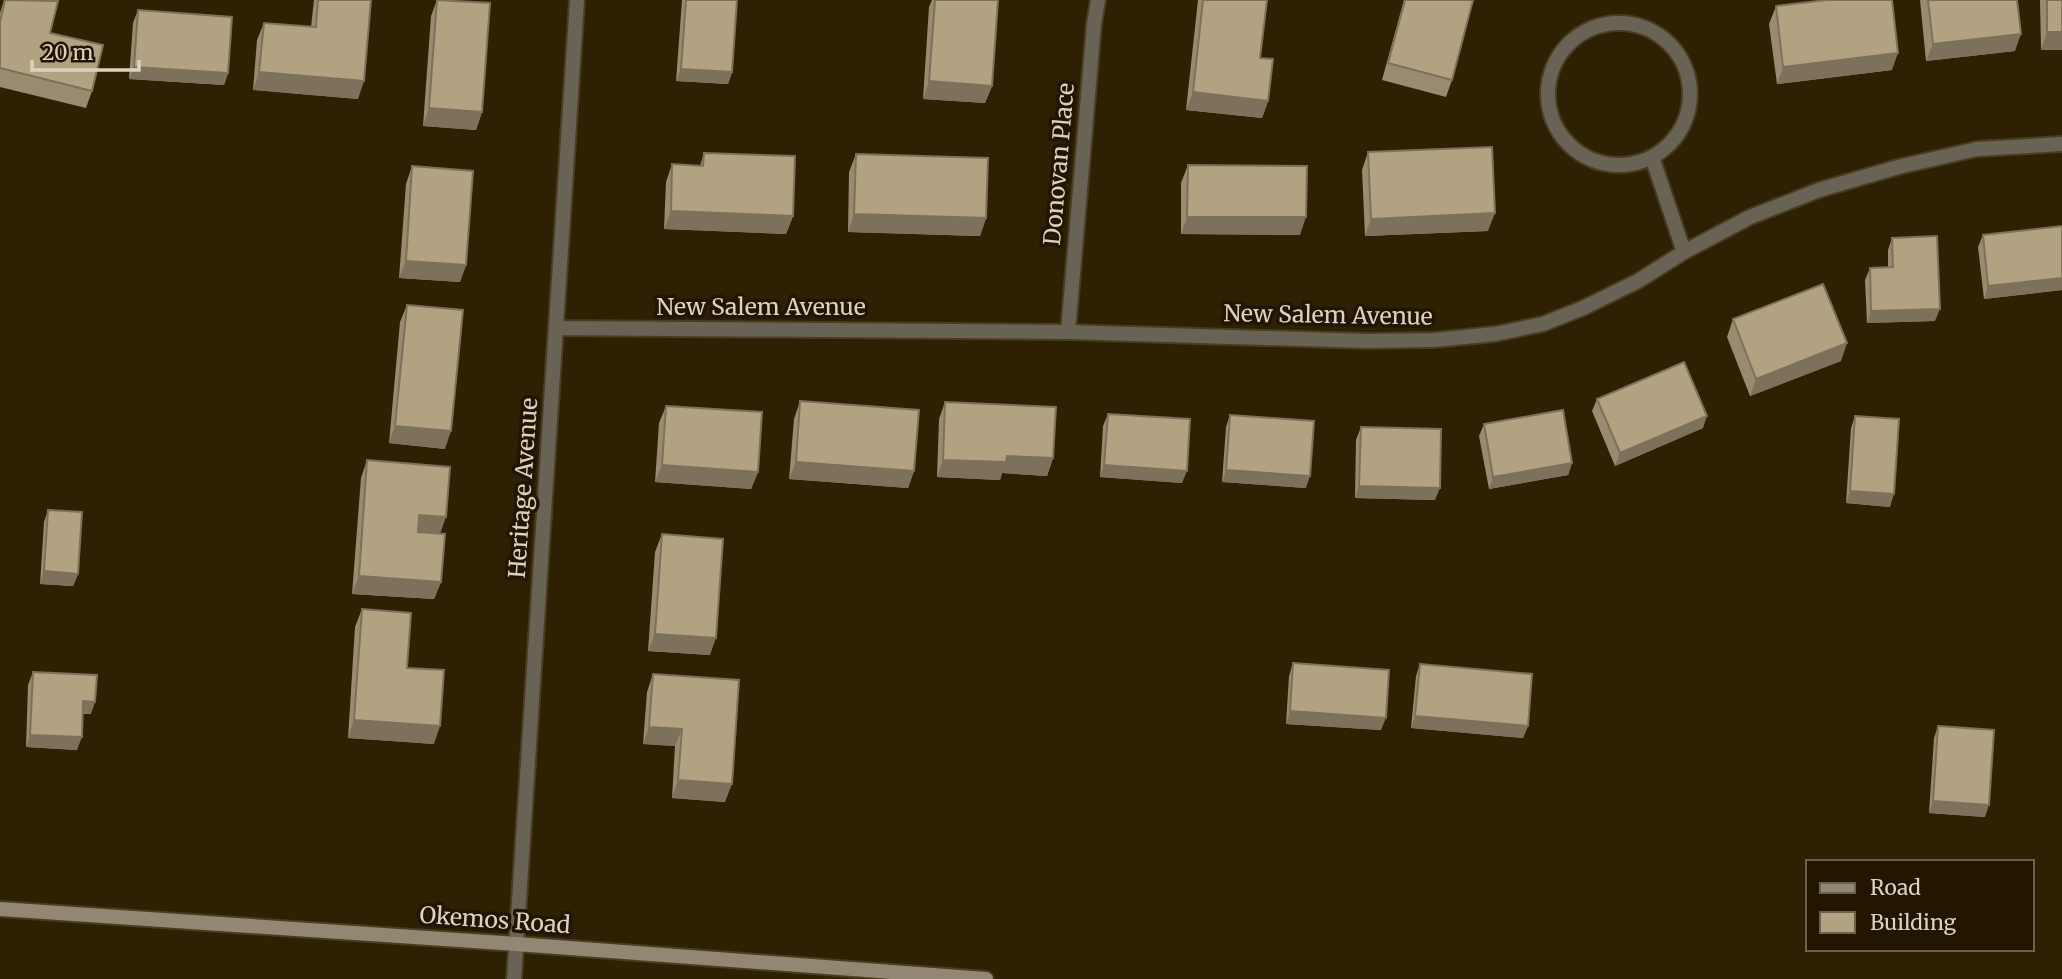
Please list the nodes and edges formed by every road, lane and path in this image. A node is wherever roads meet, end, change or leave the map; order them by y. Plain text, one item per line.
1 (577, 0) edge
2 (1098, 0) edge
3 (2062, 144) edge
4 (1652, 157) junction
5 (1684, 252) junction
6 (556, 328) junction
7 (1068, 332) junction
8 (0, 909) edge
9 (516, 944) junction
10 (514, 979) edge
11 (986, 979) edge

1 - 6 street, Heritage Avenue
2 - 7 street, Donovan Place
3 - 5 street, New Salem Avenue
4 - 4 street
4 - 5 street
5 - 7 street, New Salem Avenue
6 - 7 street, New Salem Avenue
6 - 9 street, Heritage Avenue
8 - 9 main road, Okemos Road
9 - 10 street, Heritage Avenue
9 - 11 main road, Okemos Road

